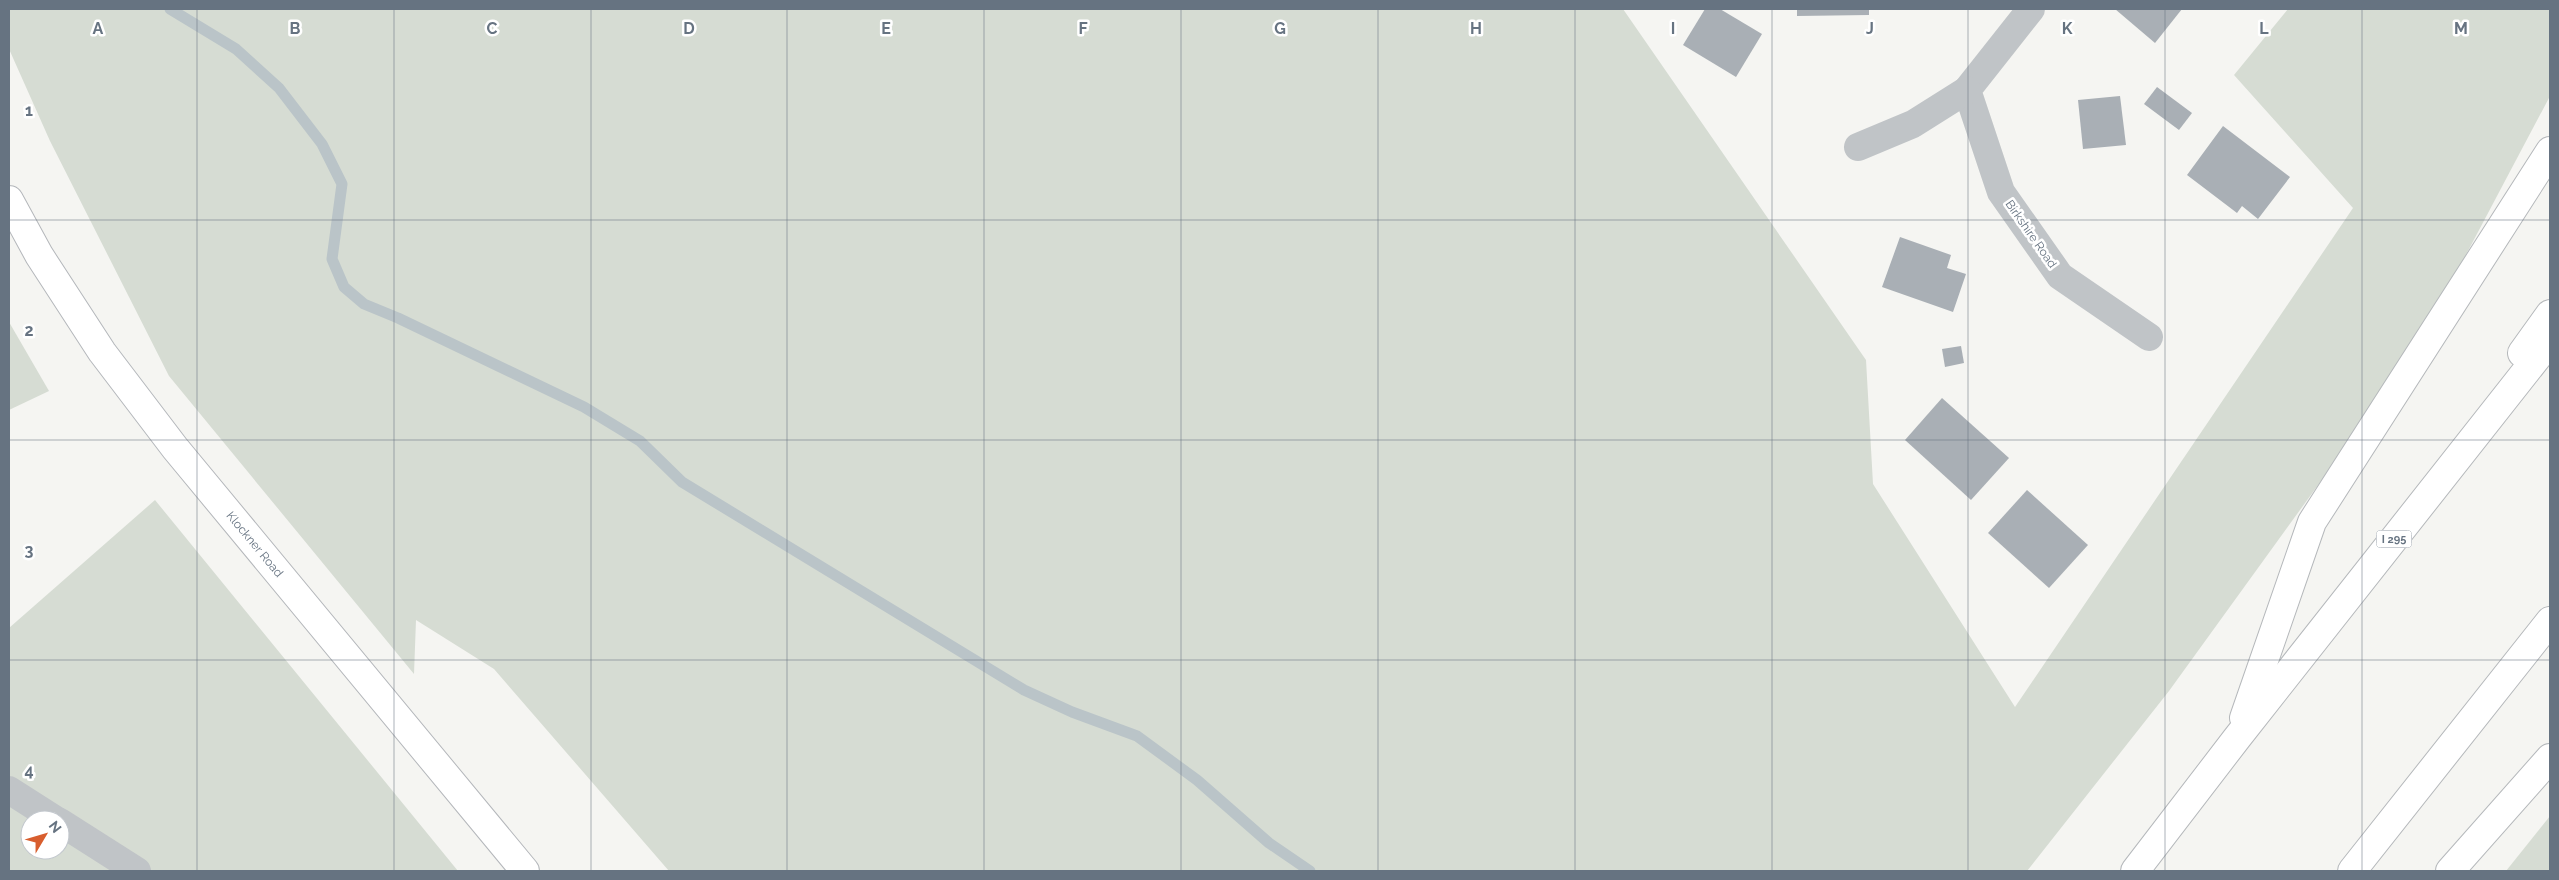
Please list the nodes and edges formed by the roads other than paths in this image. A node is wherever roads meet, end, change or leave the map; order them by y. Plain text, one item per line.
1 (2031, 9) edge
2 (1967, 90) junction
3 (1858, 147) dead end
4 (2550, 151) edge
5 (9, 200) edge
6 (2550, 314) edge
7 (2149, 337) dead end
8 (2550, 341) edge
9 (2369, 571) junction
10 (2550, 621) edge
11 (2237, 738) junction
12 (2550, 758) edge
13 (9, 790) edge
14 (40, 810) edge
15 (70, 828) edge
16 (136, 871) edge
17 (525, 871) edge
18 (2135, 871) edge
19 (2352, 871) edge
20 (2450, 871) edge

1 - 2 street
2 - 3 street
2 - 7 street, Birkshire Road
4 - 11 main road
5 - 17 main road, Klockner Road
6 - 9 main road
8 - 9 main road, I 295
9 - 11 main road, I 295
10 - 19 main road
11 - 18 main road, I 295
12 - 20 main road
13 - 14 street
15 - 16 street

